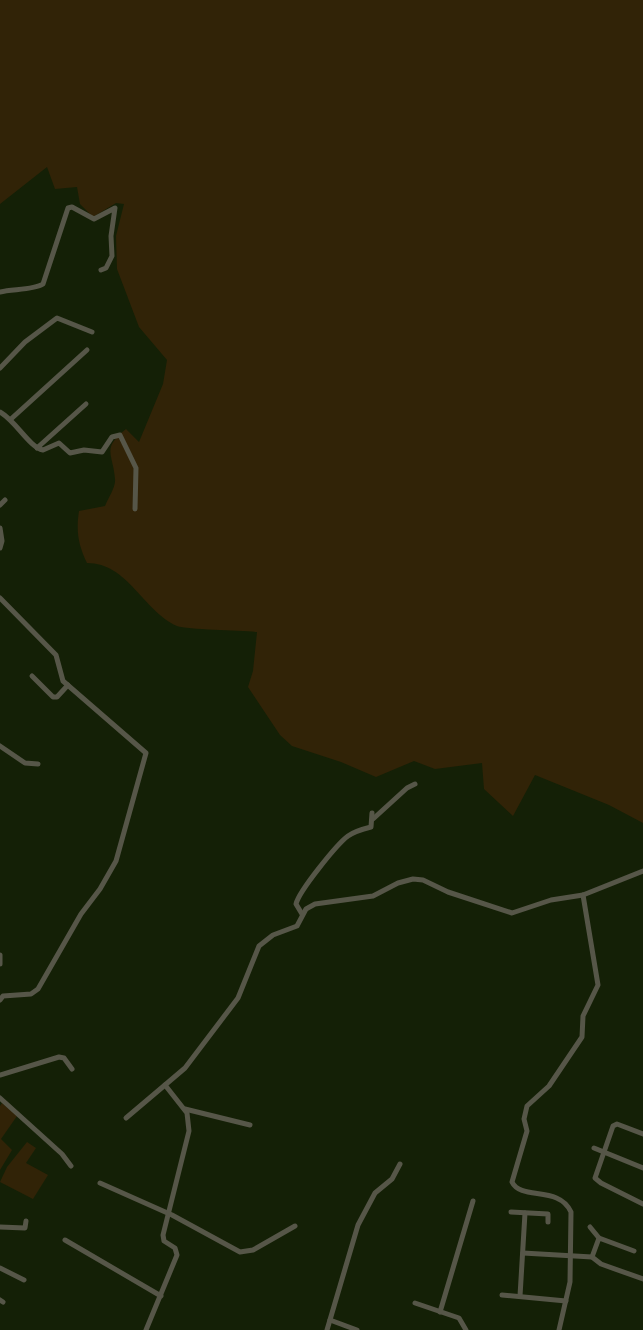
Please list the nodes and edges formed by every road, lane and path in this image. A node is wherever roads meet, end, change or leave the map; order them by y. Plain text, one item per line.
1 (101, 270) dead end
2 (0, 292) edge
3 (92, 332) dead end
4 (87, 350) dead end
5 (0, 368) edge
6 (86, 404) dead end
7 (0, 412) edge
8 (11, 419) junction
9 (37, 448) junction
10 (5, 500) dead end
11 (0, 505) edge
12 (135, 509) dead end
13 (0, 528) edge
14 (0, 548) edge
15 (0, 598) edge
16 (32, 675) dead end
17 (68, 685) junction
18 (0, 746) edge
19 (38, 764) dead end
20 (415, 784) dead end
21 (643, 871) edge
22 (583, 895) junction
23 (302, 914) junction
24 (0, 955) edge
25 (0, 964) edge
26 (1, 997) edge
27 (72, 1069) dead end
28 (0, 1075) edge
29 (165, 1085) junction
30 (0, 1098) edge
31 (185, 1109) junction
32 (126, 1118) dead end
33 (250, 1125) dead end
34 (643, 1134) edge
35 (594, 1148) dead end
36 (603, 1152) junction
37 (400, 1164) dead end
38 (71, 1166) dead end
39 (643, 1168) edge
40 (100, 1183) dead end
41 (473, 1201) dead end
42 (643, 1204) edge
43 (511, 1212) dead end
44 (525, 1213) junction
45 (167, 1214) junction
46 (26, 1221) dead end
47 (548, 1222) dead end
48 (0, 1227) edge
49 (295, 1227) dead end
50 (590, 1227) dead end
51 (599, 1238) junction
52 (65, 1240) dead end
53 (634, 1251) dead end
54 (523, 1253) junction
55 (571, 1254) junction
56 (592, 1257) junction
57 (0, 1268) edge
58 (643, 1279) edge
59 (24, 1280) dead end
60 (502, 1294) dead end
61 (161, 1296) junction
62 (520, 1296) junction
63 (566, 1301) junction
64 (415, 1303) dead end
65 (440, 1312) junction
66 (330, 1320) junction
67 (148, 1328) edge
68 (154, 1330) edge
69 (327, 1330) edge
70 (357, 1330) edge
71 (466, 1330) edge
72 (559, 1330) edge

1 - 2 street
3 - 5 street
4 - 8 street
6 - 9 street
7 - 8 street
8 - 9 street
9 - 12 street
10 - 11 street
13 - 14 street
15 - 17 street
16 - 17 street
17 - 26 street
18 - 19 street
20 - 23 street
21 - 22 street
22 - 23 street
22 - 55 street
23 - 29 street
24 - 25 street
27 - 28 street
29 - 31 street
29 - 32 street
30 - 38 street
31 - 33 street
31 - 45 street
34 - 36 street
35 - 36 street
36 - 39 street
36 - 42 street
37 - 66 street
40 - 45 street
41 - 65 street
43 - 44 street
44 - 47 street
44 - 54 street
45 - 49 street
45 - 61 street
46 - 48 street
50 - 51 street
51 - 53 street
51 - 56 street
52 - 61 street
54 - 55 street
54 - 62 street
55 - 56 street
55 - 63 street
56 - 58 street
57 - 59 street
60 - 62 street
61 - 67 street
62 - 63 street
63 - 72 street
64 - 65 street
65 - 71 street
66 - 69 street
66 - 70 street
67 - 68 street

